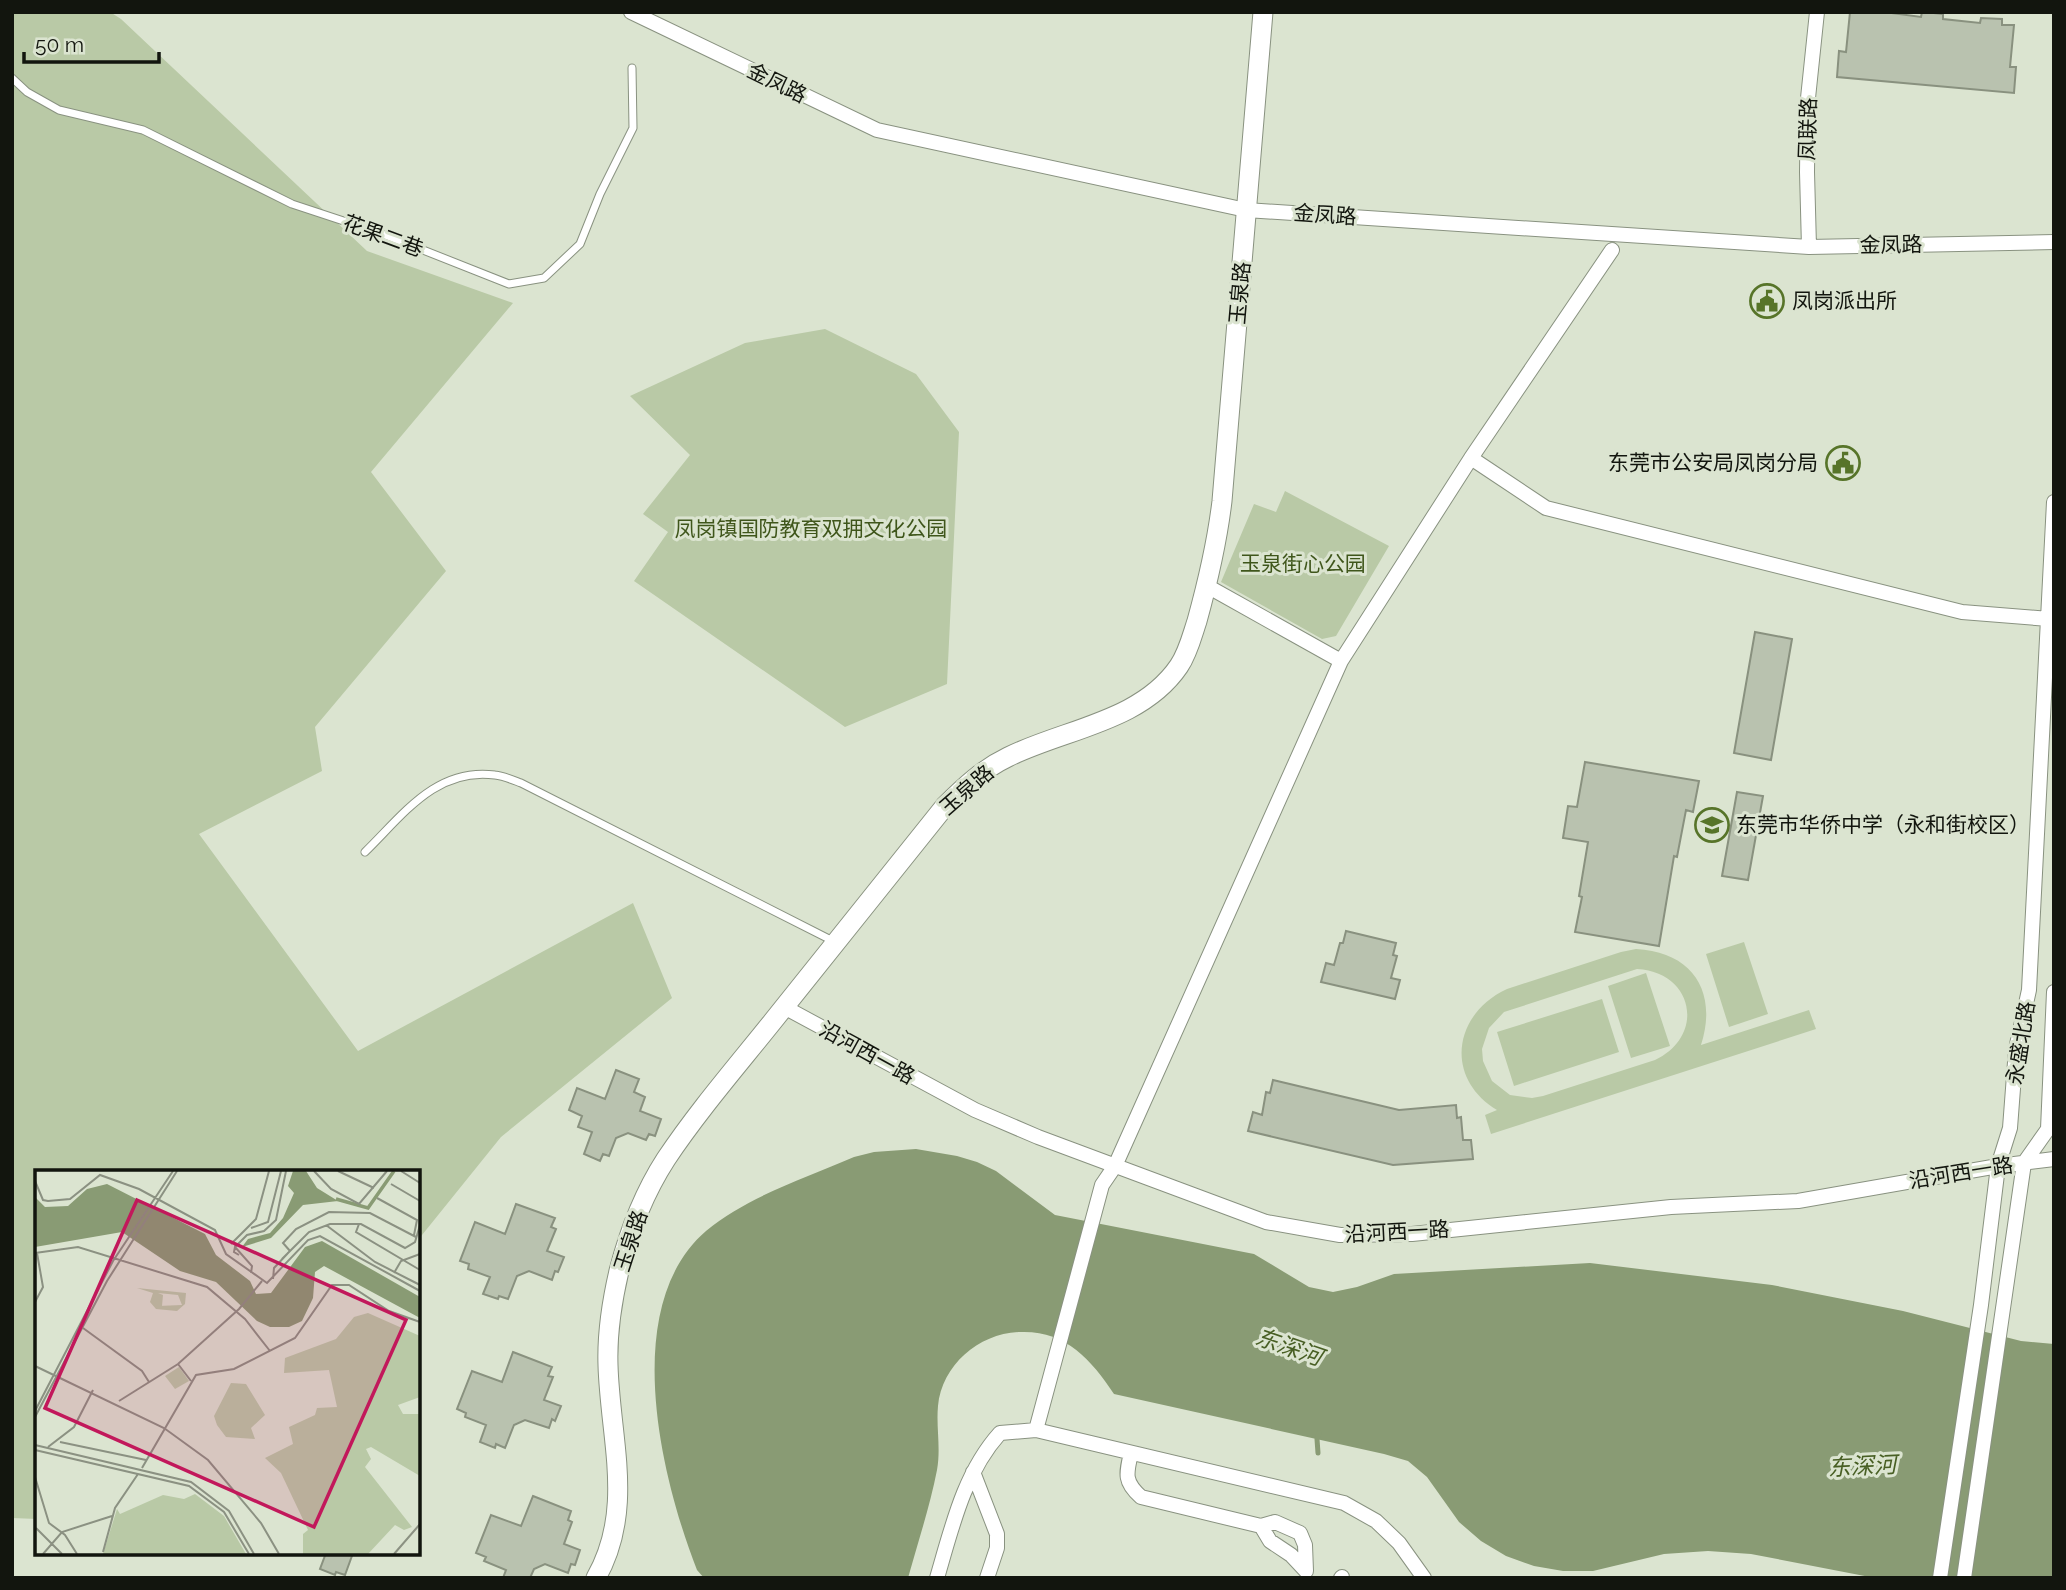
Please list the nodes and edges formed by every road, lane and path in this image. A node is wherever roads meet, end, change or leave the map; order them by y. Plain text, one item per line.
1 (631, 12) edge
2 (1263, 12) edge
3 (1817, 12) edge
4 (632, 68) dead end
5 (12, 78) edge
6 (1246, 210) junction
7 (2054, 242) edge
8 (1809, 247) junction
9 (1612, 250) dead end
10 (1471, 458) junction
11 (2054, 502) edge
12 (1207, 586) junction
13 (2049, 619) junction
14 (1341, 661) junction
15 (365, 852) dead end
16 (835, 943) junction
17 (2054, 992) edge
18 (784, 1007) junction
19 (2054, 1159) edge
20 (2024, 1163) junction
21 (1115, 1166) junction
22 (1998, 1166) junction
23 (1036, 1430) junction
24 (1131, 1453) junction
25 (973, 1472) junction
26 (1261, 1527) junction
27 (1307, 1575) edge
28 (596, 1578) edge
29 (937, 1578) edge
30 (987, 1578) edge
31 (1424, 1578) edge
32 (1940, 1578) edge
33 (1964, 1578) edge

1 - 6 street, 金凤路
2 - 6 street, 玉泉路
3 - 8 street, 凤联路
4 - 5 lane, 花果二巷
6 - 8 street, 金凤路
6 - 12 street, 玉泉路
7 - 8 street, 金凤路
9 - 10 street
10 - 13 street
10 - 14 street
11 - 13 street, 永盛北路
12 - 14 street
12 - 16 street, 玉泉路
13 - 22 street, 永盛北路
14 - 21 street
15 - 16 lane
16 - 18 street, 玉泉路
17 - 20 street, 永盛北路
18 - 21 street, 沿河西一路
18 - 28 street, 玉泉路
19 - 20 street, 沿河西一路
20 - 22 street, 沿河西一路
20 - 33 street, 永盛北路
21 - 22 street, 沿河西一路
21 - 23 street
22 - 32 street, 永盛北路
23 - 24 street
23 - 25 street
24 - 26 street
24 - 31 street
25 - 29 street
25 - 30 street
26 - 27 street
26 - 27 street

